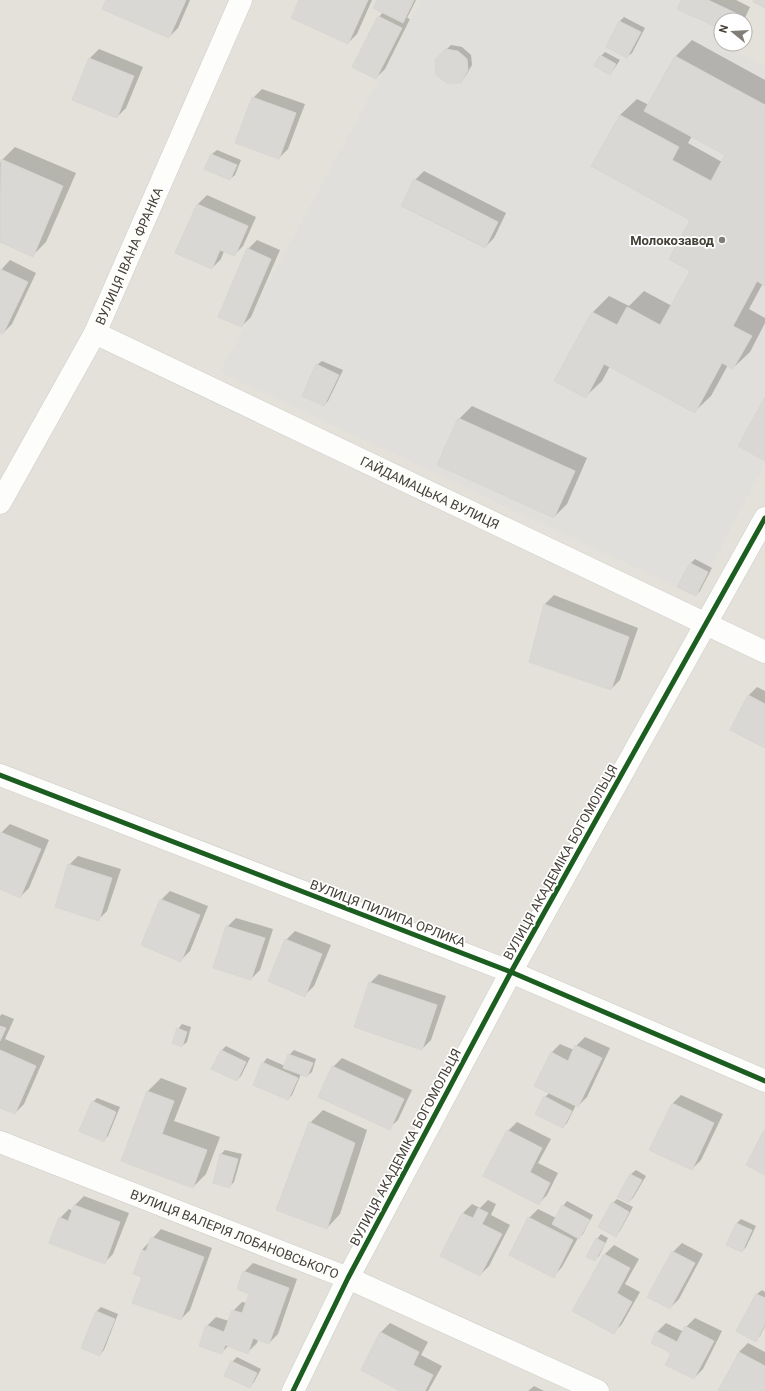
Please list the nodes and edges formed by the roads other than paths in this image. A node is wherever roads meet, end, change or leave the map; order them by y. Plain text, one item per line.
1 (241, 0) edge
2 (95, 333) junction
3 (0, 503) edge
4 (765, 518) edge
5 (706, 624) junction
6 (765, 652) edge
7 (0, 775) edge
8 (511, 972) junction
9 (765, 1081) edge
10 (0, 1142) edge
11 (348, 1278) junction
12 (293, 1391) edge
13 (598, 1391) edge

1 - 2 street, ВУЛИЦЯ ІВАНА ФРАНКА
2 - 3 street, ВУЛИЦЯ ІВАНА ФРАНКА
2 - 5 street, ГАЙДАМАЦЬКА ВУЛИЦЯ
4 - 5 street, ВУЛИЦЯ АКАДЕМІКА БОГОМОЛЬЦЯ
5 - 6 street, ГАЙДАМАЦЬКА ВУЛИЦЯ
5 - 8 street, ВУЛИЦЯ АКАДЕМІКА БОГОМОЛЬЦЯ
7 - 8 street, ВУЛИЦЯ ПИЛИПА ОРЛИКА
8 - 9 street, ВУЛИЦЯ ПИЛИПА ОРЛИКА
8 - 11 street, ВУЛИЦЯ АКАДЕМІКА БОГОМОЛЬЦЯ
10 - 11 street, ВУЛИЦЯ ВАЛЕРІЯ ЛОБАНОВСЬКОГО
11 - 12 street, ВУЛИЦЯ АКАДЕМІКА БОГОМОЛЬЦЯ
11 - 13 street, ВУЛИЦЯ ВАЛЕРІЯ ЛОБАНОВСЬКОГО

